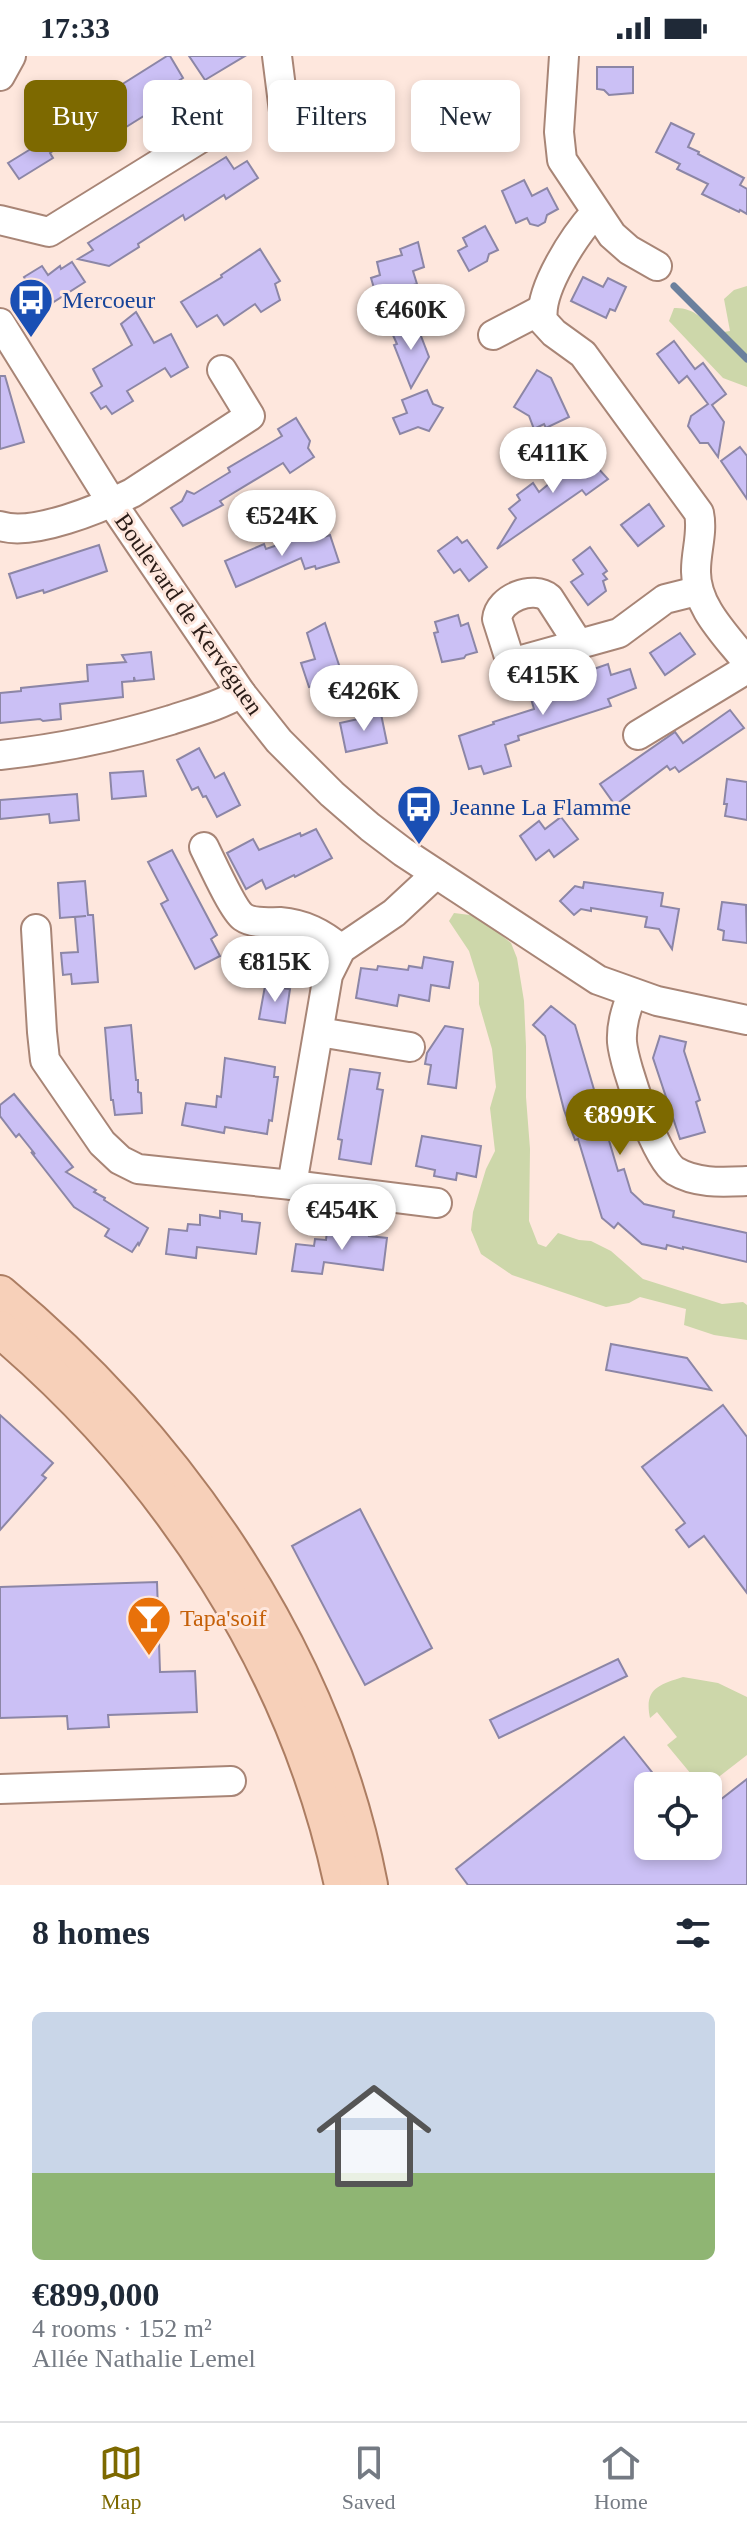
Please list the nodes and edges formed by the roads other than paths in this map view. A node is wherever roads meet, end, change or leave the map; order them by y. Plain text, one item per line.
1 (11, 56) edge
2 (277, 56) edge
3 (564, 56) edge
4 (0, 76) edge
5 (280, 80) edge
6 (178, 152) edge
7 (595, 213) junction
8 (0, 220) edge
9 (657, 266) dead end
10 (541, 310) junction
11 (0, 323) edge
12 (493, 335) dead end
13 (222, 370) dead end
14 (112, 503) junction
15 (0, 526) edge
16 (697, 591) junction
17 (578, 643) dead end
18 (747, 662) edge
19 (747, 669) edge
20 (241, 693) junction
21 (638, 735) dead end
22 (0, 755) edge
23 (204, 847) dead end
24 (436, 874) junction
25 (36, 929) dead end
26 (341, 949) junction
27 (632, 994) junction
28 (747, 1020) edge
29 (319, 1032) junction
30 (410, 1047) dead end
31 (747, 1181) edge
32 (292, 1185) junction
33 (437, 1203) dead end
34 (0, 1294) edge
35 (0, 1329) edge
36 (231, 1781) dead end
37 (0, 1789) edge
38 (343, 1885) edge
39 (369, 1885) edge

1 - 4 street
2 - 5 street
3 - 7 street
6 - 8 street
7 - 9 street
7 - 10 street
10 - 12 street
10 - 16 street
11 - 14 street, Boulevard de Kervéguen
13 - 14 street
14 - 15 street, Boulevard de Kervéguen
14 - 20 street, Boulevard de Kervéguen
16 - 17 street
16 - 18 street
19 - 21 street
20 - 22 street
20 - 24 street, Boulevard de Kervéguen
23 - 26 street
24 - 26 street
24 - 27 street, Boulevard de Kervéguen
25 - 32 street
26 - 29 street
27 - 28 street, Boulevard de Kervéguen
27 - 31 street
29 - 30 street
29 - 32 street
32 - 33 street
34 - 39 main road
35 - 38 main road
36 - 37 street

